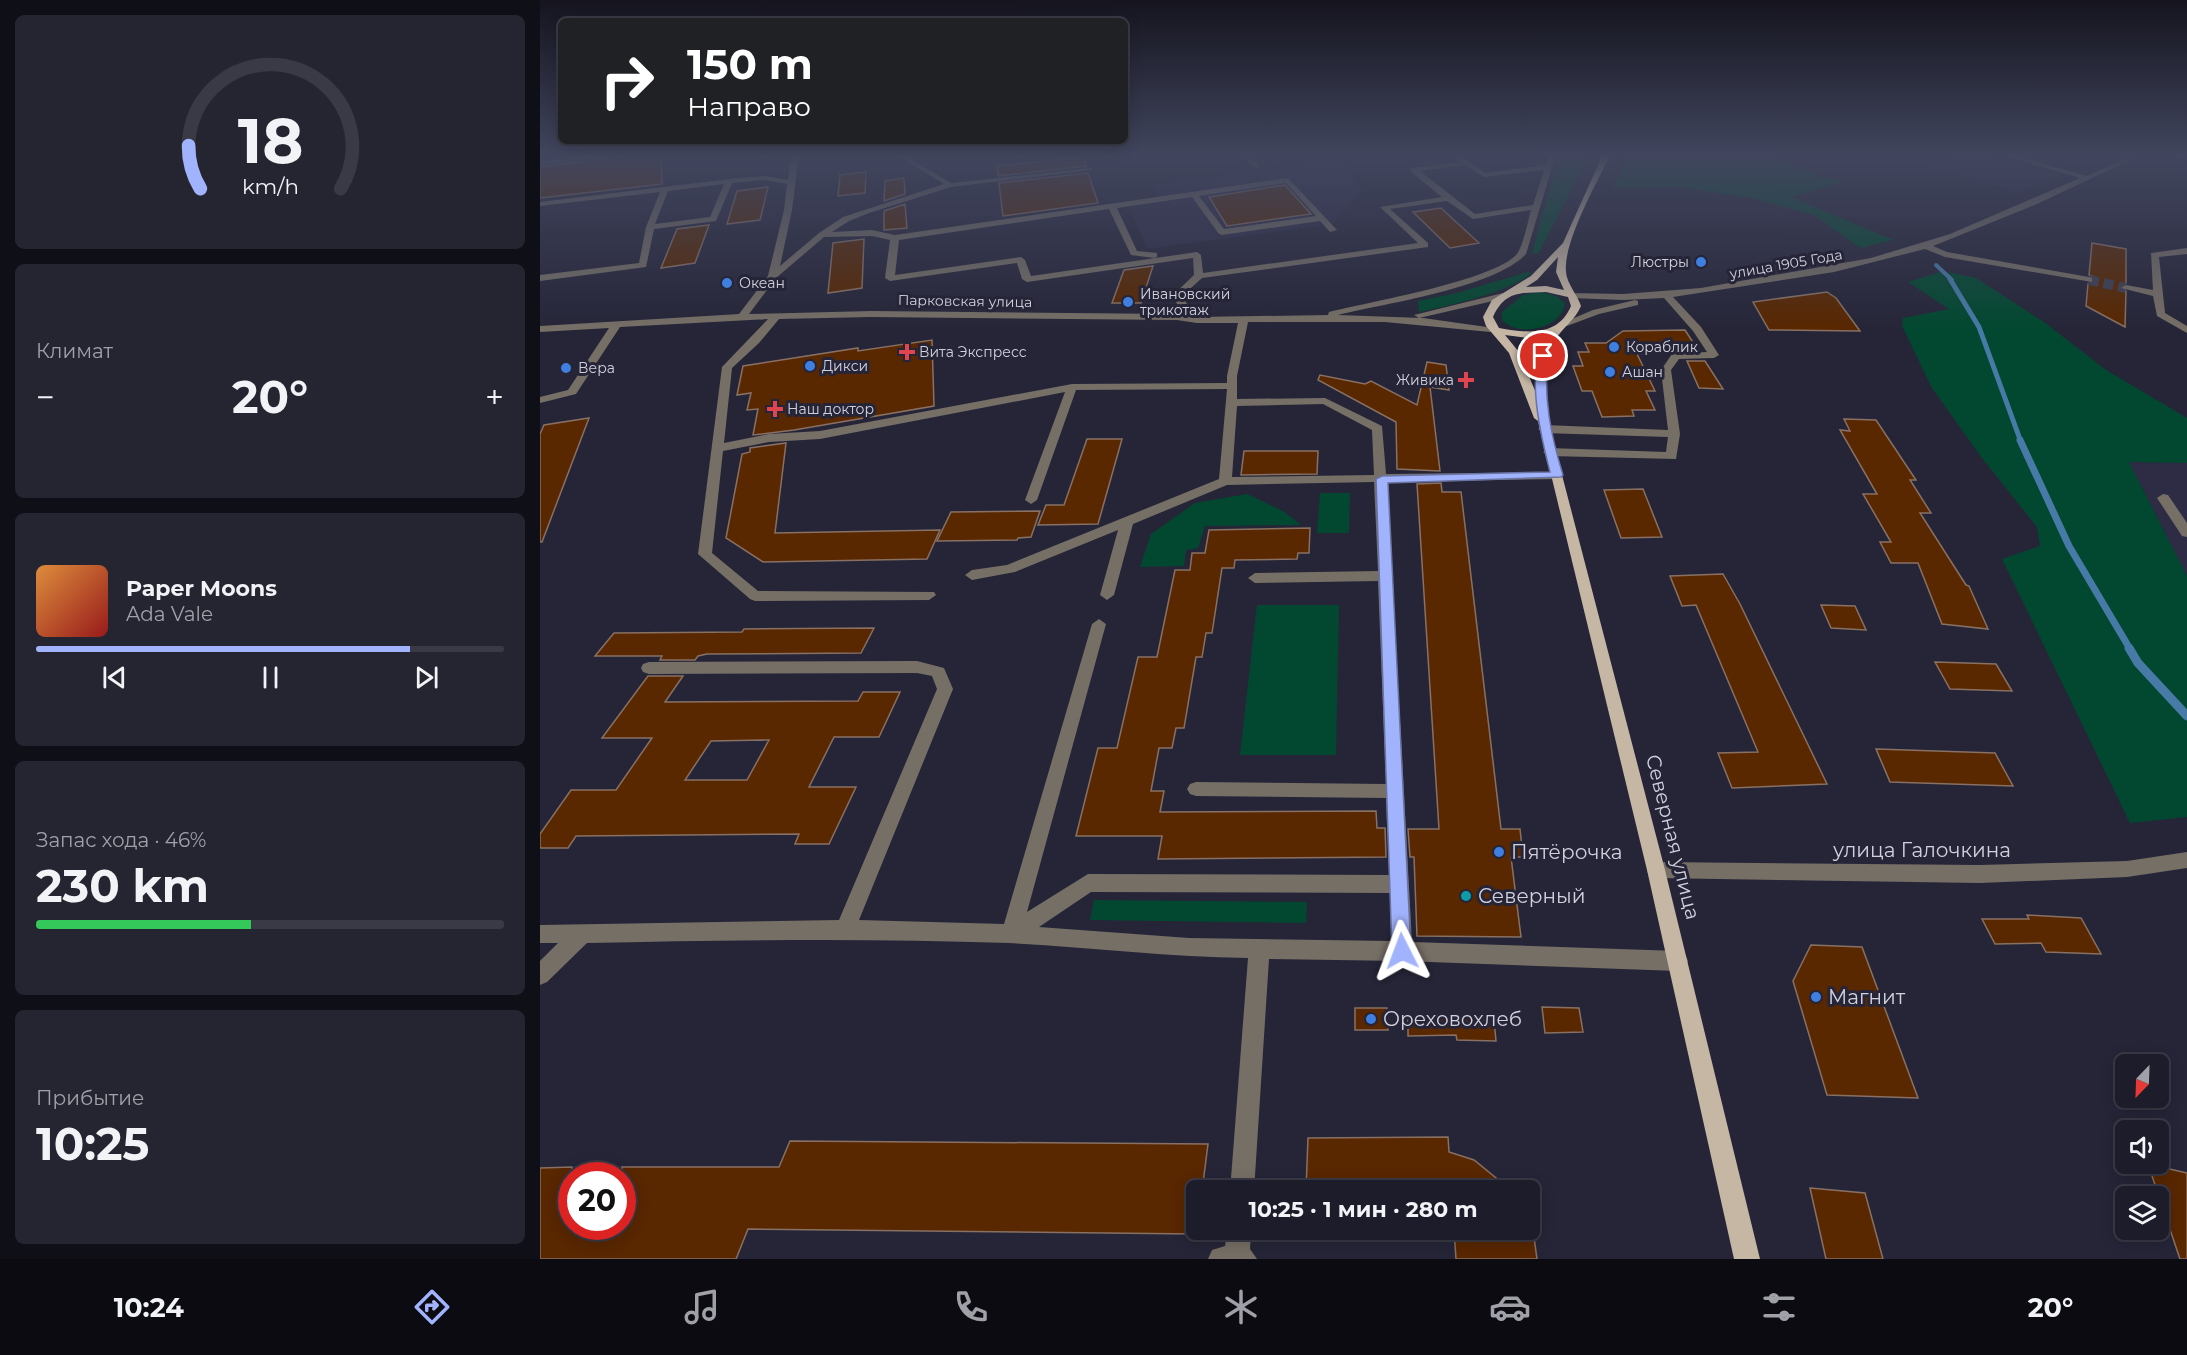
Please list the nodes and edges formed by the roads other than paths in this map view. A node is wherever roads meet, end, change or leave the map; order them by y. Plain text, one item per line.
1 (656, 213) edge
2 (716, 213) edge
3 (786, 213) edge
4 (863, 213) edge
5 (1066, 213) edge
6 (1115, 213) edge
7 (1208, 213) edge
8 (1317, 213) edge
9 (1390, 213) edge
10 (1468, 213) edge
11 (1501, 213) edge
12 (1536, 213) edge
13 (1580, 213) edge
14 (2004, 213) edge
15 (1322, 218) junction
16 (650, 227) junction
17 (1333, 230) dead end
18 (822, 235) junction
19 (895, 238) junction
20 (1569, 238) junction
21 (1925, 246) junction
22 (2187, 251) edge
23 (1182, 257) junction
24 (773, 276) junction
25 (1199, 276) junction
26 (1562, 276) junction
27 (540, 278) edge
28 (2089, 280) tunnel mouth
29 (2126, 288) tunnel mouth
30 (1410, 294) junction
31 (1507, 294) junction
32 (2158, 294) junction
33 (1570, 295) junction
34 (1667, 296) junction
35 (1604, 297) junction
36 (776, 316) junction
37 (1416, 316) junction
38 (742, 317) junction
39 (1177, 317) junction
40 (1389, 319) junction
41 (1244, 320) junction
42 (1309, 320) junction
43 (617, 324) junction
44 (1563, 326) junction
45 (540, 329) edge
46 (2187, 330) edge
47 (1497, 331) junction
48 (1233, 386) junction
49 (1072, 387) junction
50 (540, 399) edge
51 (1231, 403) junction
52 (1544, 429) junction
53 (1674, 434) junction
54 (718, 448) junction
55 (1549, 452) junction
56 (1557, 475) junction
57 (1382, 479) junction
58 (1225, 481) junction
59 (2163, 498) dead end
60 (1031, 500) dead end
61 (1127, 521) junction
62 (2187, 533) edge
63 (972, 575) dead end
64 (1385, 576) junction
65 (1255, 578) dead end
66 (928, 595) dead end
67 (1107, 595) dead end
68 (1100, 624) dead end
69 (649, 668) dead end
70 (1196, 789) dead end
71 (1395, 790) junction
72 (2187, 860) edge
73 (1656, 870) junction
74 (1398, 884) junction
75 (845, 929) junction
76 (584, 932) junction
77 (540, 934) edge
78 (1011, 934) junction
79 (1259, 949) junction
80 (1402, 951) junction
81 (1678, 961) junction
82 (540, 975) edge
83 (1243, 1180) edge
84 (1237, 1240) edge
85 (1234, 1259) edge
86 (1747, 1259) edge

1 - 16 street
2 - 16 street
3 - 24 street
4 - 18 street
5 - 19 street
6 - 23 street
7 - 15 street
8 - 15 street
9 - 25 street
10 - 11 street
12 - 30 street
13 - 20 main road, Северная улица
14 - 21 street, улица 1905 Года
15 - 17 street
16 - 27 street
18 - 19 street
18 - 24 street
19 - 23 street
20 - 26 main road, Северная улица
20 - 31 main road, Северная улица
21 - 28 street
21 - 34 street, улица 1905 Года
22 - 32 street
23 - 25 street
24 - 38 street
25 - 39 street
26 - 33 main road, Северная улица
26 - 35 street
29 - 32 street
30 - 37 street
30 - 42 street
31 - 33 main road
31 - 37 street, Парковская улица
31 - 47 main road, Северная улица
32 - 46 street
33 - 35 street, улица 1905 Года
33 - 44 main road, Северная улица
34 - 35 street, улица 1905 Года
34 - 44 street, улица 1905 Года
34 - 53 street
36 - 38 street, Парковская улица
36 - 39 street, Парковская улица
36 - 54 street
37 - 40 street, Парковская улица
38 - 43 street, Парковская улица
39 - 41 street, Парковская улица
40 - 42 street, Парковская улица
40 - 47 street, Парковская улица
41 - 42 street, Парковская улица
41 - 48 street
43 - 45 street, Парковская улица
43 - 50 street
44 - 47 main road
44 - 52 main road, Северная улица
47 - 52 main road, Северная улица
48 - 49 street
48 - 51 street
49 - 54 street
49 - 60 street
51 - 57 street
51 - 58 street
52 - 53 street
52 - 55 main road, Северная улица
53 - 55 street
54 - 66 street
55 - 56 main road, Северная улица
56 - 57 street
56 - 73 main road, Северная улица
57 - 58 street
57 - 64 street
58 - 61 street
59 - 62 street
61 - 63 street
61 - 67 street
64 - 65 street
64 - 71 street
68 - 78 street
69 - 75 street
70 - 71 street
71 - 74 street
72 - 73 street, улица Галочкина
73 - 81 main road, Северная улица
74 - 78 street
74 - 80 street
75 - 76 street
75 - 78 street
76 - 77 street
76 - 82 street
78 - 79 street
79 - 80 street
79 - 83 street
80 - 81 street
81 - 86 main road, Северная улица
84 - 85 street

